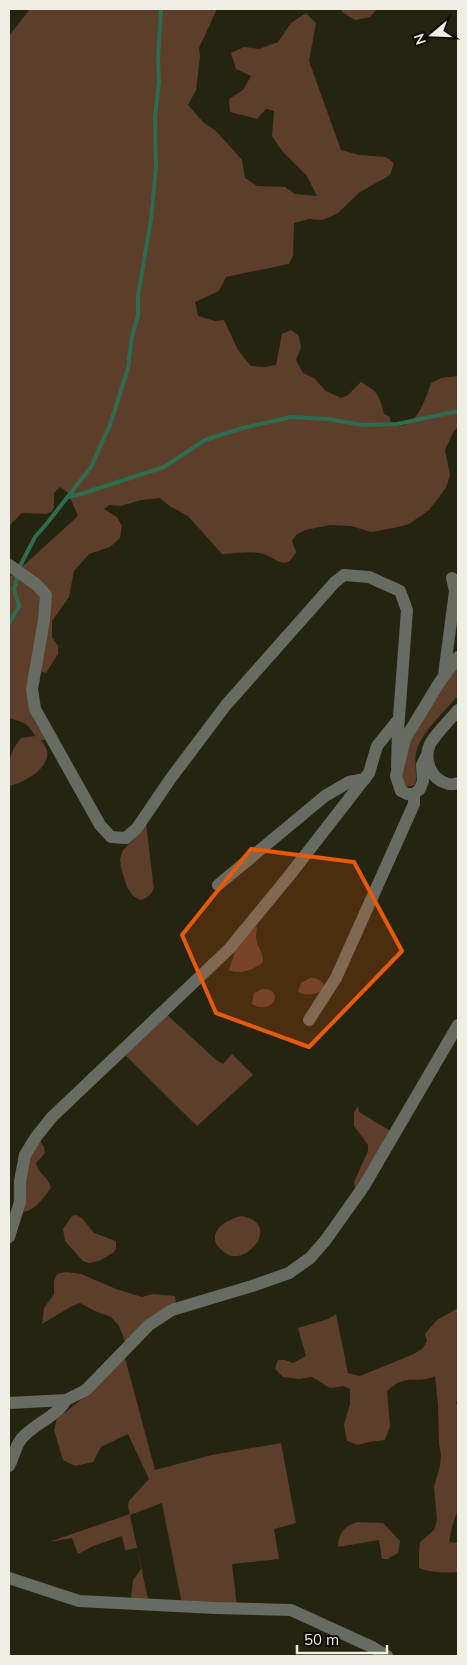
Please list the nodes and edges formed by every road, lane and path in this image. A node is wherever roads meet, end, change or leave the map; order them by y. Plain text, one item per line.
1 (9, 565) edge
2 (452, 578) dead end
3 (458, 657) edge
4 (444, 676) junction
5 (458, 710) edge
6 (398, 720) junction
7 (427, 755) junction
8 (397, 767) junction
9 (365, 779) junction
10 (458, 784) edge
11 (414, 794) junction
12 (218, 885) dead end
13 (309, 1020) dead end
14 (458, 1025) edge
15 (9, 1237) edge
16 (66, 1400) junction
17 (9, 1403) edge
18 (9, 1466) edge
19 (9, 1578) edge
20 (387, 1656) edge

1 - 6 street
2 - 4 street
3 - 4 street
4 - 8 street
5 - 7 street
6 - 8 street
6 - 9 street
7 - 10 street
7 - 11 street
8 - 11 street
9 - 12 street
9 - 15 street
11 - 13 street
14 - 16 street
16 - 17 street
16 - 18 street
19 - 20 street

